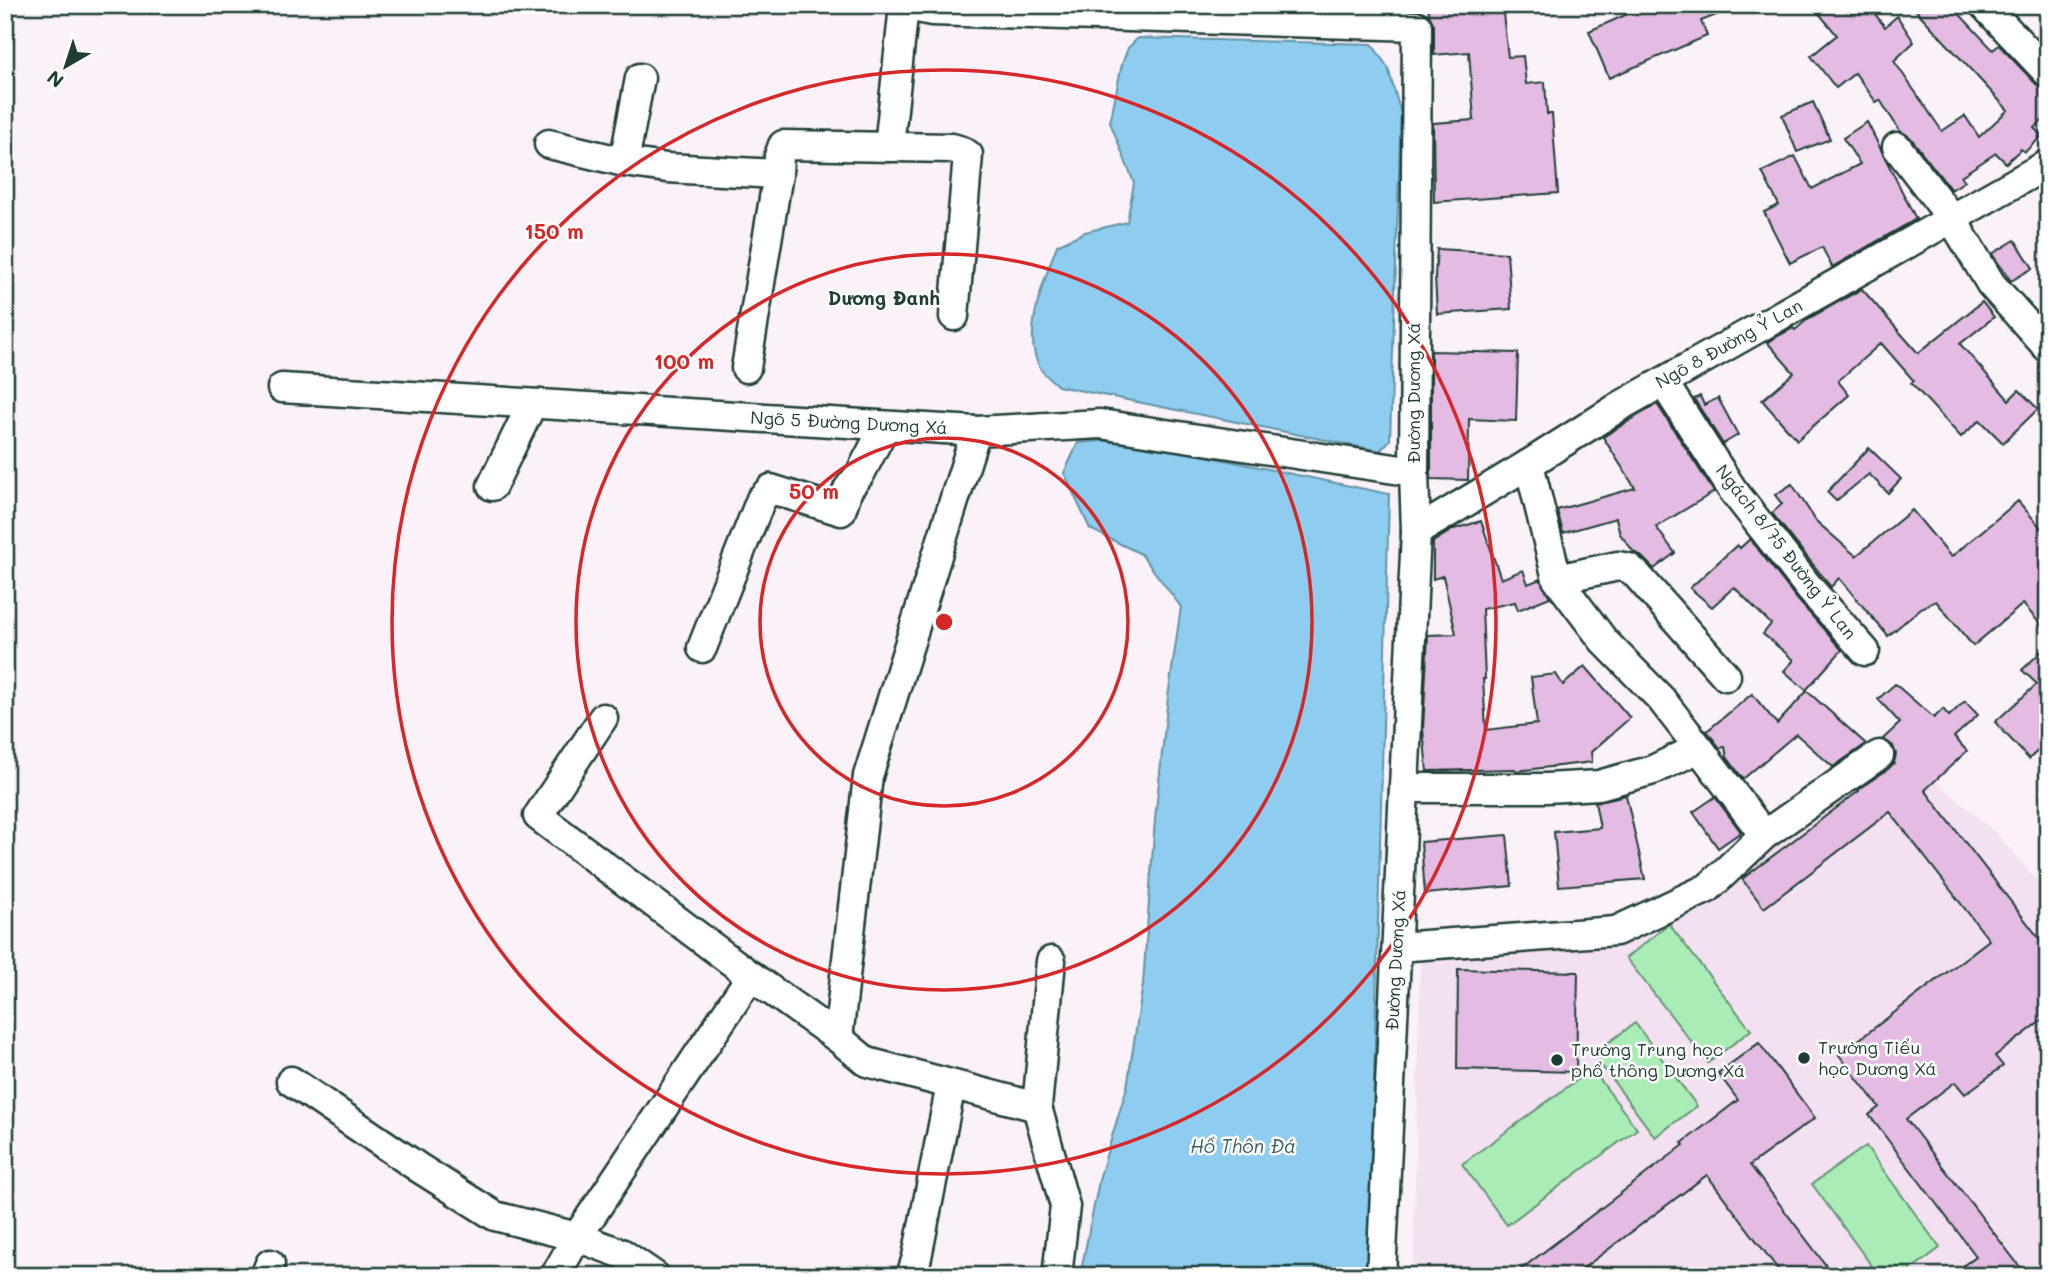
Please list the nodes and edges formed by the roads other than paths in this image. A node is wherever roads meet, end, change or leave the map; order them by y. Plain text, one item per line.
1 (903, 5) edge
2 (1984, 5) edge
3 (1127, 13) edge
4 (1416, 15) edge
5 (2048, 73) edge
6 (640, 78) dead end
7 (550, 144) dead end
8 (889, 147) junction
9 (1897, 147) dead end
10 (624, 162) junction
11 (2048, 164) edge
12 (778, 174) junction
13 (1952, 219) junction
14 (954, 316) dead end
15 (2048, 348) edge
16 (746, 368) dead end
17 (1663, 382) junction
18 (282, 388) dead end
19 (532, 404) junction
20 (885, 426) junction
21 (975, 431) junction
22 (1529, 464) junction
23 (1414, 472) junction
24 (492, 486) dead end
25 (1416, 532) junction
26 (1557, 579) junction
27 (702, 648) dead end
28 (1865, 651) dead end
29 (1726, 676) dead end
30 (603, 718) dead end
31 (1699, 748) junction
32 (1879, 755) dead end
33 (1404, 788) junction
34 (1764, 835) junction
35 (1397, 947) junction
36 (1051, 961) dead end
37 (751, 976) junction
38 (838, 1038) junction
39 (291, 1081) dead end
40 (951, 1085) junction
41 (1037, 1107) junction
42 (577, 1237) junction
43 (555, 1276) edge
44 (655, 1276) edge
45 (911, 1276) edge
46 (1057, 1276) edge
47 (1381, 1276) edge

1 - 3 street, Đường Dương Xá
1 - 8 street
2 - 5 street
3 - 4 street, Đường Dương Xá
4 - 23 street, Đường Dương Xá
6 - 10 street
7 - 10 street
8 - 12 street
8 - 14 street
9 - 13 street
10 - 12 street
11 - 13 street, Ngõ 8 Đường Ỷ Lan
12 - 16 street
13 - 15 street
13 - 17 street, Ngõ 8 Đường Ỷ Lan
17 - 22 street, Ngõ 8 Đường Ỷ Lan
17 - 28 street, Ngách 8/75 Đường Ỷ Lan
18 - 19 street, Ngõ 5 Đường Dương Xá
19 - 20 street, Ngõ 5 Đường Dương Xá
19 - 24 street
20 - 21 street, Ngõ 5 Đường Dương Xá
20 - 27 street
21 - 23 street, Ngõ 5 Đường Dương Xá
21 - 38 street
22 - 25 street, Ngõ 8 Đường Ỷ Lan
22 - 26 street
23 - 25 street, Đường Dương Xá
25 - 33 street, Đường Dương Xá
26 - 29 street
26 - 31 street
30 - 37 street
31 - 33 street
31 - 34 street
32 - 34 street
33 - 35 street, Đường Dương Xá
34 - 35 street
35 - 47 street, Đường Dương Xá
36 - 41 street
37 - 38 street
37 - 42 street
38 - 40 street
39 - 42 street
40 - 41 street
40 - 45 street
41 - 46 street
42 - 43 street
42 - 44 street

